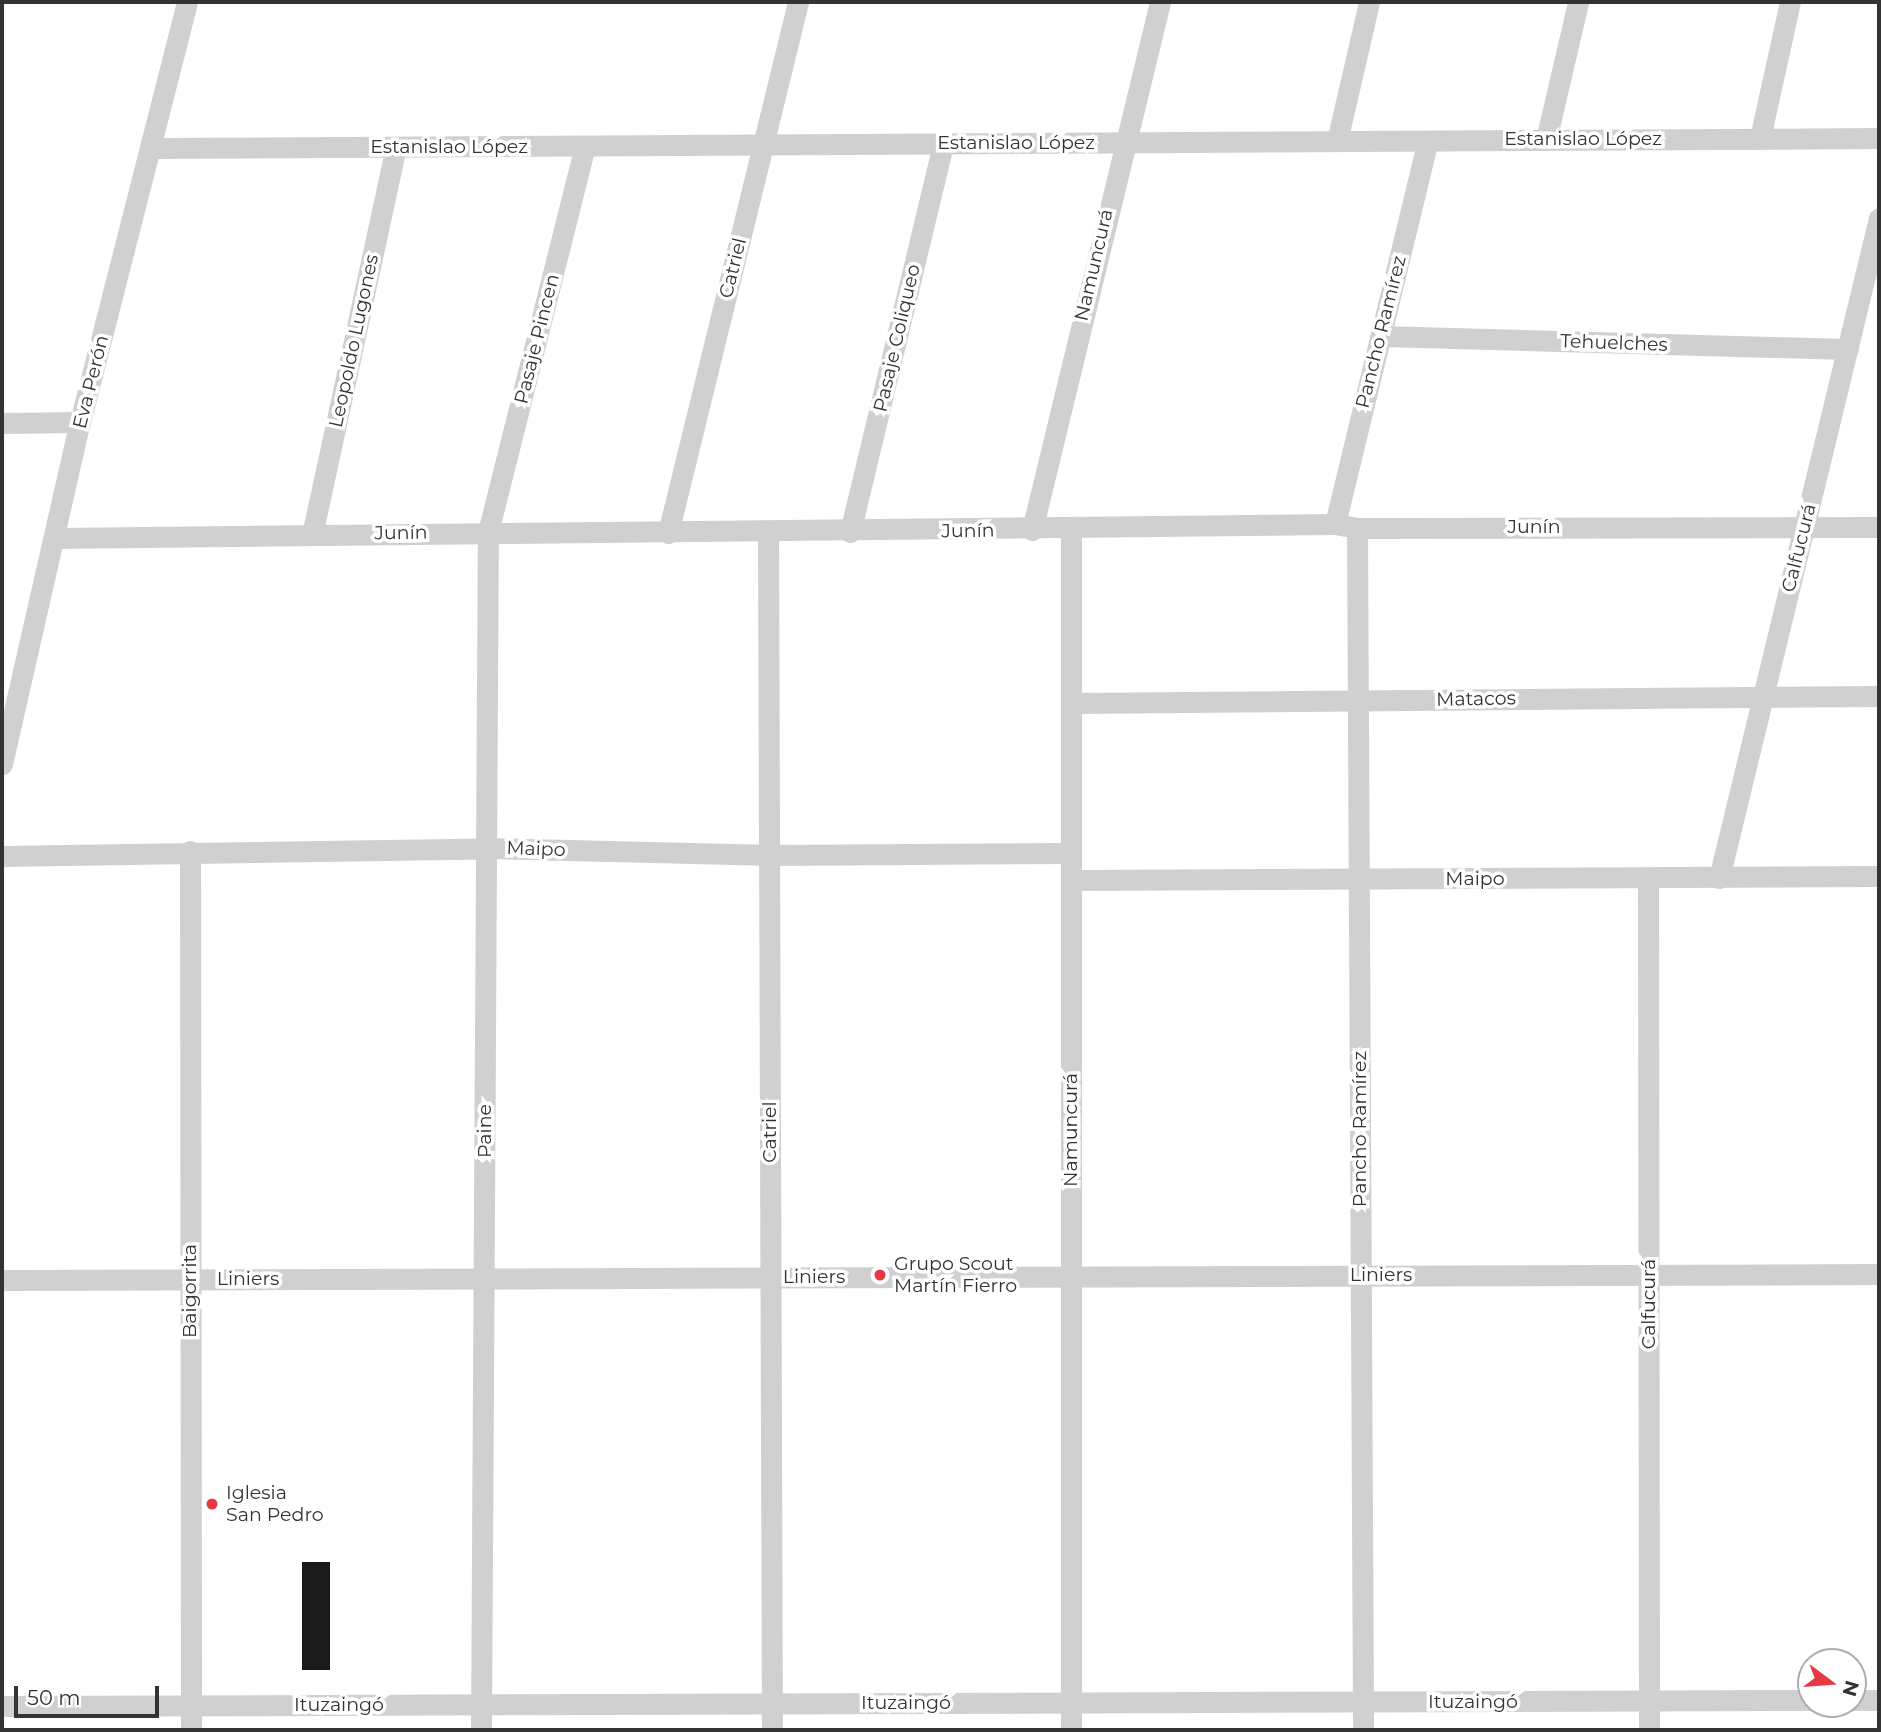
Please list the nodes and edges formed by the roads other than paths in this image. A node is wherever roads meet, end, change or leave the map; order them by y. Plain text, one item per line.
1 (187, 2) edge
2 (797, 2) edge
3 (1160, 2) edge
4 (1369, 2) edge
5 (1578, 2) edge
6 (1790, 2) edge
7 (1760, 138) junction
8 (1879, 138) edge
9 (1546, 140) junction
10 (1337, 141) junction
11 (1428, 141) junction
12 (1122, 142) junction
13 (943, 144) junction
14 (762, 145) junction
15 (585, 146) junction
16 (396, 147) junction
17 (152, 148) junction
18 (1879, 218) edge
19 (1381, 336) junction
20 (1848, 349) junction
21 (80, 422) junction
22 (2, 423) edge
23 (1335, 524) junction
24 (1804, 527) junction
25 (1879, 527) edge
26 (1357, 528) junction
27 (1032, 530) junction
28 (1070, 530) junction
29 (488, 532) junction
30 (850, 532) junction
31 (668, 533) junction
32 (768, 533) junction
33 (312, 535) junction
34 (56, 538) junction
35 (1764, 694) junction
36 (1879, 696) edge
37 (1357, 701) junction
38 (1072, 703) junction
39 (2, 764) edge
40 (486, 848) junction
41 (190, 851) junction
42 (1071, 853) junction
43 (769, 855) junction
44 (2, 856) edge
45 (1879, 876) edge
46 (1648, 878) junction
47 (1719, 878) junction
48 (1359, 879) junction
49 (1071, 880) junction
50 (1649, 1274) junction
51 (1879, 1274) edge
52 (1361, 1275) junction
53 (1070, 1276) junction
54 (771, 1277) junction
55 (484, 1278) junction
56 (190, 1279) junction
57 (2, 1280) edge
58 (1797, 1700) edge
59 (1649, 1701) junction
60 (1363, 1702) junction
61 (1070, 1703) junction
62 (481, 1704) junction
63 (772, 1704) junction
64 (2, 1706) edge
65 (191, 1706) junction
66 (191, 1730) edge
67 (481, 1730) edge
68 (772, 1730) edge
69 (1070, 1730) edge
70 (1363, 1730) edge
71 (1649, 1730) edge

1 - 17 street, Eva Perón
2 - 14 street, Catriel
3 - 12 street, Namuncurá
4 - 10 street
5 - 9 street
6 - 7 street
7 - 8 street, Estanislao López
7 - 9 street, Estanislao López
9 - 11 street, Estanislao López
10 - 11 street, Estanislao López
10 - 12 street, Estanislao López
11 - 19 street, Pancho Ramírez
12 - 13 street, Estanislao López
12 - 27 street, Namuncurá
13 - 14 street, Estanislao López
13 - 30 street, Pasaje Coliqueo
14 - 15 street, Estanislao López
14 - 31 street, Catriel
15 - 16 street, Estanislao López
15 - 29 street, Pasaje Pincen
16 - 17 street, Estanislao López
16 - 33 street, Leopoldo Lugones
17 - 21 street, Eva Perón
18 - 20 street, Calfucurá
19 - 20 street, Tehuelches
19 - 23 street, Pancho Ramírez
20 - 24 street, Calfucurá
21 - 22 street
21 - 34 street, Eva Perón
23 - 26 street, Junín
23 - 28 street, Junín
24 - 25 street, Junín
24 - 26 street, Junín
24 - 35 street, Calfucurá
26 - 37 street, Pancho Ramírez
27 - 28 street, Junín
27 - 30 street, Junín
28 - 38 street, Namuncurá
29 - 31 street, Junín
29 - 33 street, Junín
29 - 40 street, Paine
30 - 32 street, Junín
31 - 32 street, Junín
32 - 43 street, Catriel
33 - 34 street, Junín
34 - 39 street, Eva Perón
35 - 36 street, Matacos
35 - 37 street, Matacos
35 - 47 street, Calfucurá
37 - 38 street, Matacos
37 - 48 street, Pancho Ramírez
38 - 42 street, Namuncurá
40 - 41 street, Maipo
40 - 43 street, Maipo
40 - 55 street, Paine
41 - 44 street, Maipo
41 - 56 street, Baigorrita
42 - 43 street, Maipo
42 - 49 street, Namuncurá
43 - 54 street, Catriel
45 - 47 street, Maipo
46 - 47 street, Maipo
46 - 48 street, Maipo
46 - 50 street, Calfucurá
48 - 49 street, Maipo
48 - 52 street, Pancho Ramírez
49 - 53 street, Namuncurá
50 - 51 street, Liniers
50 - 52 street, Liniers
50 - 59 street, Calfucurá
52 - 53 street, Liniers
52 - 60 street, Pancho Ramírez
53 - 54 street, Liniers
53 - 61 street, Namuncurá
54 - 55 street, Liniers
54 - 63 street, Catriel
55 - 56 street, Liniers
55 - 62 street, Paine
56 - 57 street, Liniers
56 - 65 street, Baigorrita
58 - 59 street, Ituzaingó
59 - 60 street, Ituzaingó
59 - 71 street, Calfucurá
60 - 61 street, Ituzaingó
60 - 70 street, Pancho Ramírez
61 - 63 street, Ituzaingó
61 - 69 street, Namuncurá
62 - 63 street, Ituzaingó
62 - 65 street, Ituzaingó
62 - 67 street, Paine
63 - 68 street, Catriel
64 - 65 street, Ituzaingó
65 - 66 street, Baigorrita

